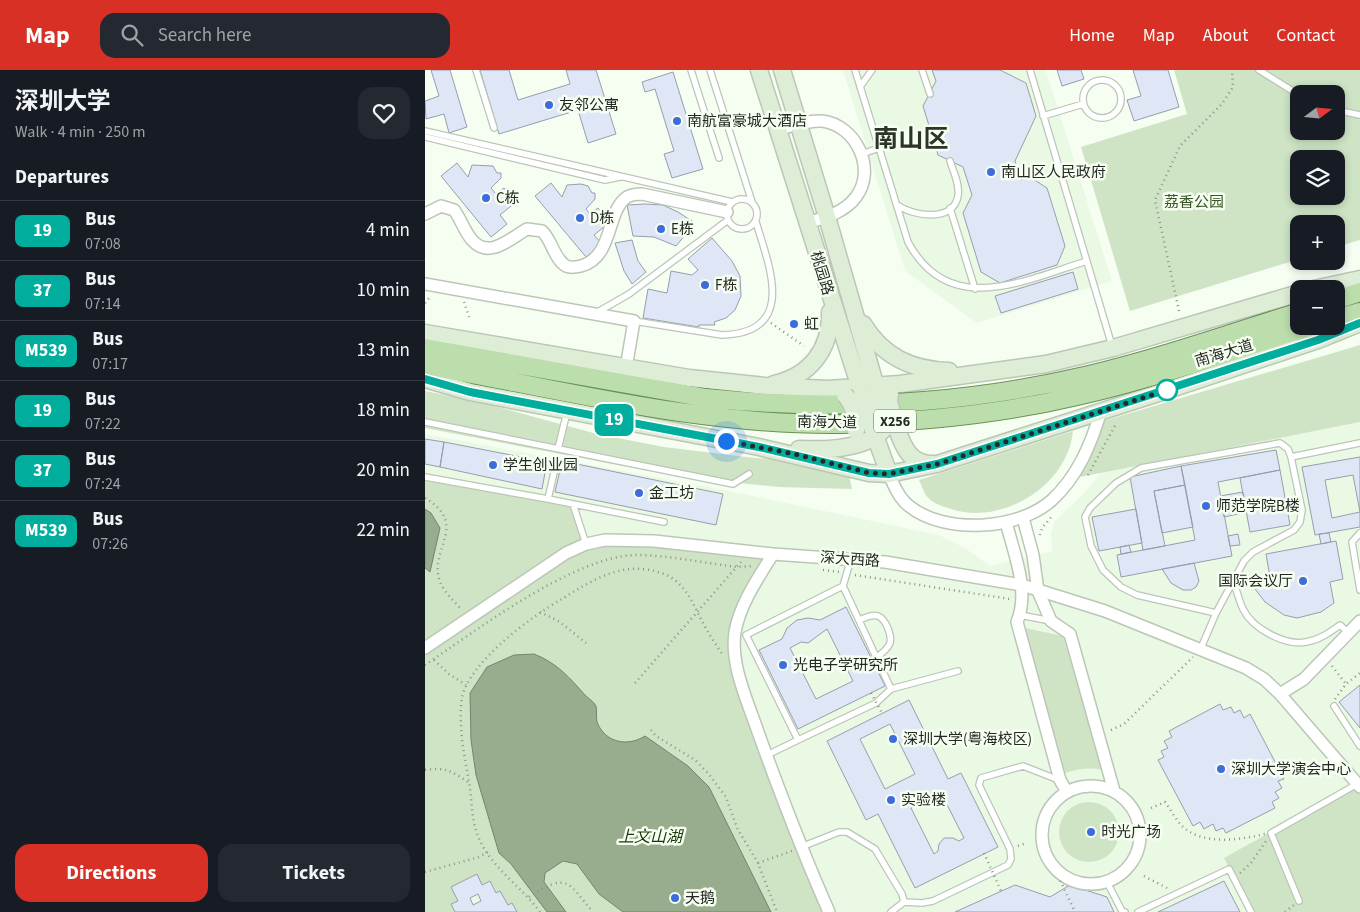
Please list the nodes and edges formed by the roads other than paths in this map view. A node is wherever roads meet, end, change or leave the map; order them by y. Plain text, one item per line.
1 (476, 70) edge
2 (691, 70) edge
3 (710, 70) edge
4 (759, 70) edge
5 (781, 70) edge
6 (855, 70) edge
7 (872, 70) edge
8 (922, 70) edge
9 (1030, 70) edge
10 (1259, 70) edge
11 (860, 87) junction
12 (1290, 89) edge
13 (930, 94) dead end
14 (1083, 104) junction
15 (1345, 112) edge
16 (1360, 115) edge
17 (1043, 116) junction
18 (798, 124) junction
19 (494, 128) dead end
20 (777, 130) junction
21 (425, 131) edge
22 (425, 137) edge
23 (879, 148) junction
24 (862, 154) junction
25 (719, 158) dead end
26 (950, 161) dead end
27 (621, 176) junction
28 (752, 202) junction
29 (897, 205) junction
30 (950, 208) junction
31 (729, 211) junction
32 (425, 214) edge
33 (827, 217) junction
34 (756, 222) junction
35 (806, 223) junction
36 (1087, 261) junction
37 (1360, 279) edge
38 (1345, 282) edge
39 (425, 284) edge
40 (975, 289) junction
41 (1360, 292) edge
42 (829, 295) junction
43 (1290, 296) edge
44 (1345, 297) edge
45 (852, 301) junction
46 (1360, 312) edge
47 (594, 314) junction
48 (1290, 315) edge
49 (1345, 316) edge
50 (635, 321) junction
51 (1360, 323) edge
52 (425, 333) edge
53 (1290, 333) edge
54 (425, 348) edge
55 (1113, 348) junction
56 (425, 366) edge
57 (625, 368) junction
58 (996, 372) junction
59 (425, 379) edge
60 (765, 386) junction
61 (873, 390) junction
62 (567, 411) junction
63 (1101, 411) junction
64 (425, 422) edge
65 (882, 431) junction
66 (1360, 443) edge
67 (759, 447) junction
68 (834, 448) junction
69 (558, 449) junction
70 (1291, 457) junction
71 (937, 464) junction
72 (555, 468) dead end
73 (749, 474) dead end
74 (889, 474) junction
75 (425, 477) edge
76 (548, 499) junction
77 (573, 504) junction
78 (1023, 518) junction
79 (664, 522) dead end
80 (1006, 522) junction
81 (1360, 533) edge
82 (586, 544) junction
83 (770, 559) junction
84 (851, 559) junction
85 (1234, 583) junction
86 (1022, 585) junction
87 (843, 586) junction
88 (1360, 590) edge
89 (1038, 591) junction
90 (1216, 612) junction
91 (1020, 615) junction
92 (859, 620) junction
93 (1051, 620) junction
94 (1360, 622) edge
95 (1349, 633) junction
96 (741, 634) junction
97 (1201, 648) junction
98 (427, 652) edge
99 (876, 658) junction
100 (958, 671) dead end
101 (891, 690) junction
102 (1280, 694) junction
103 (1334, 706) road end
104 (798, 740) junction
105 (1360, 746) edge
106 (767, 755) junction
107 (1060, 780) junction
108 (1359, 785) edge
109 (1114, 791) junction
110 (1067, 792) junction
111 (801, 847) junction
112 (1107, 882) junction
113 (1299, 901) dead end
114 (904, 902) junction
115 (829, 912) edge
116 (891, 912) edge
117 (1125, 912) edge
118 (1138, 912) edge
119 (1251, 912) edge

1 - 19 lane
2 - 25 lane
3 - 28 lane
4 - 20 main road, 桃园路
5 - 18 main road, 桃园路
6 - 11 lane
7 - 11 lane
8 - 13 lane
9 - 17 lane
10 - 12 lane
11 - 23 lane
14 - 14 lane
14 - 17 lane
15 - 16 lane
17 - 36 lane
18 - 20 street
18 - 24 street
18 - 33 main road, 桃园路
20 - 35 main road, 桃园路
21 - 27 lane
22 - 27 lane
23 - 24 lane
23 - 29 lane
24 - 33 street
26 - 30 lane
27 - 31 lane
28 - 31 lane
28 - 34 lane
29 - 30 lane
29 - 40 lane
30 - 40 lane
31 - 32 street
31 - 34 lane
31 - 47 lane
33 - 35 street
33 - 45 main road, 桃园路
34 - 50 lane
35 - 42 main road, 桃园路
36 - 40 lane
36 - 55 lane
37 - 38 main road
39 - 47 street
41 - 44 main road
42 - 60 main road
42 - 61 main road, 桃园路
43 - 55 main road
45 - 58 main road
45 - 61 main road, 桃园路
46 - 49 main road
47 - 50 street
48 - 54 main road, 南海大道 / X256
50 - 57 street
51 - 63 main road
52 - 57 main road
53 - 56 main road, 南海大道 / X256
55 - 58 main road
57 - 60 main road
58 - 61 main road
59 - 62 main road
60 - 61 main road
61 - 65 main road, bridge
61 - 68 main road, bridge
62 - 67 main road
62 - 69 lane
63 - 71 main road
63 - 78 street
64 - 69 lane
65 - 68 main road
65 - 71 main road
65 - 74 main road
66 - 70 lane
67 - 68 main road
67 - 74 main road
69 - 73 lane
70 - 85 lane
70 - 90 lane
71 - 74 main road
72 - 76 lane
74 - 80 street
75 - 76 lane
76 - 77 lane
77 - 79 lane
77 - 82 lane
78 - 80 street
78 - 89 street
80 - 86 street
81 - 88 lane
82 - 83 street, 深大西路
82 - 98 street, 深大西路
83 - 84 street, 深大西路
83 - 96 street
84 - 86 street, 深大西路
84 - 87 lane
85 - 90 lane
85 - 95 lane
86 - 89 street, 深大西路
86 - 91 street
87 - 92 lane
87 - 96 lane
89 - 93 street
89 - 97 street, 深大西路
90 - 97 lane
91 - 93 lane
91 - 107 street
92 - 99 lane
92 - 99 lane
93 - 109 street
94 - 95 street
95 - 102 street
96 - 104 lane
96 - 106 street
97 - 102 street, 深大西路
99 - 101 lane
100 - 101 lane
101 - 104 lane
102 - 108 street, 深大西路
103 - 105 lane
104 - 106 lane
106 - 111 street
107 - 110 street
107 - 114 lane
108 - 113 lane
109 - 110 street
109 - 112 street
110 - 112 street
111 - 114 lane
111 - 115 street
112 - 117 lane
114 - 116 lane
118 - 119 lane

